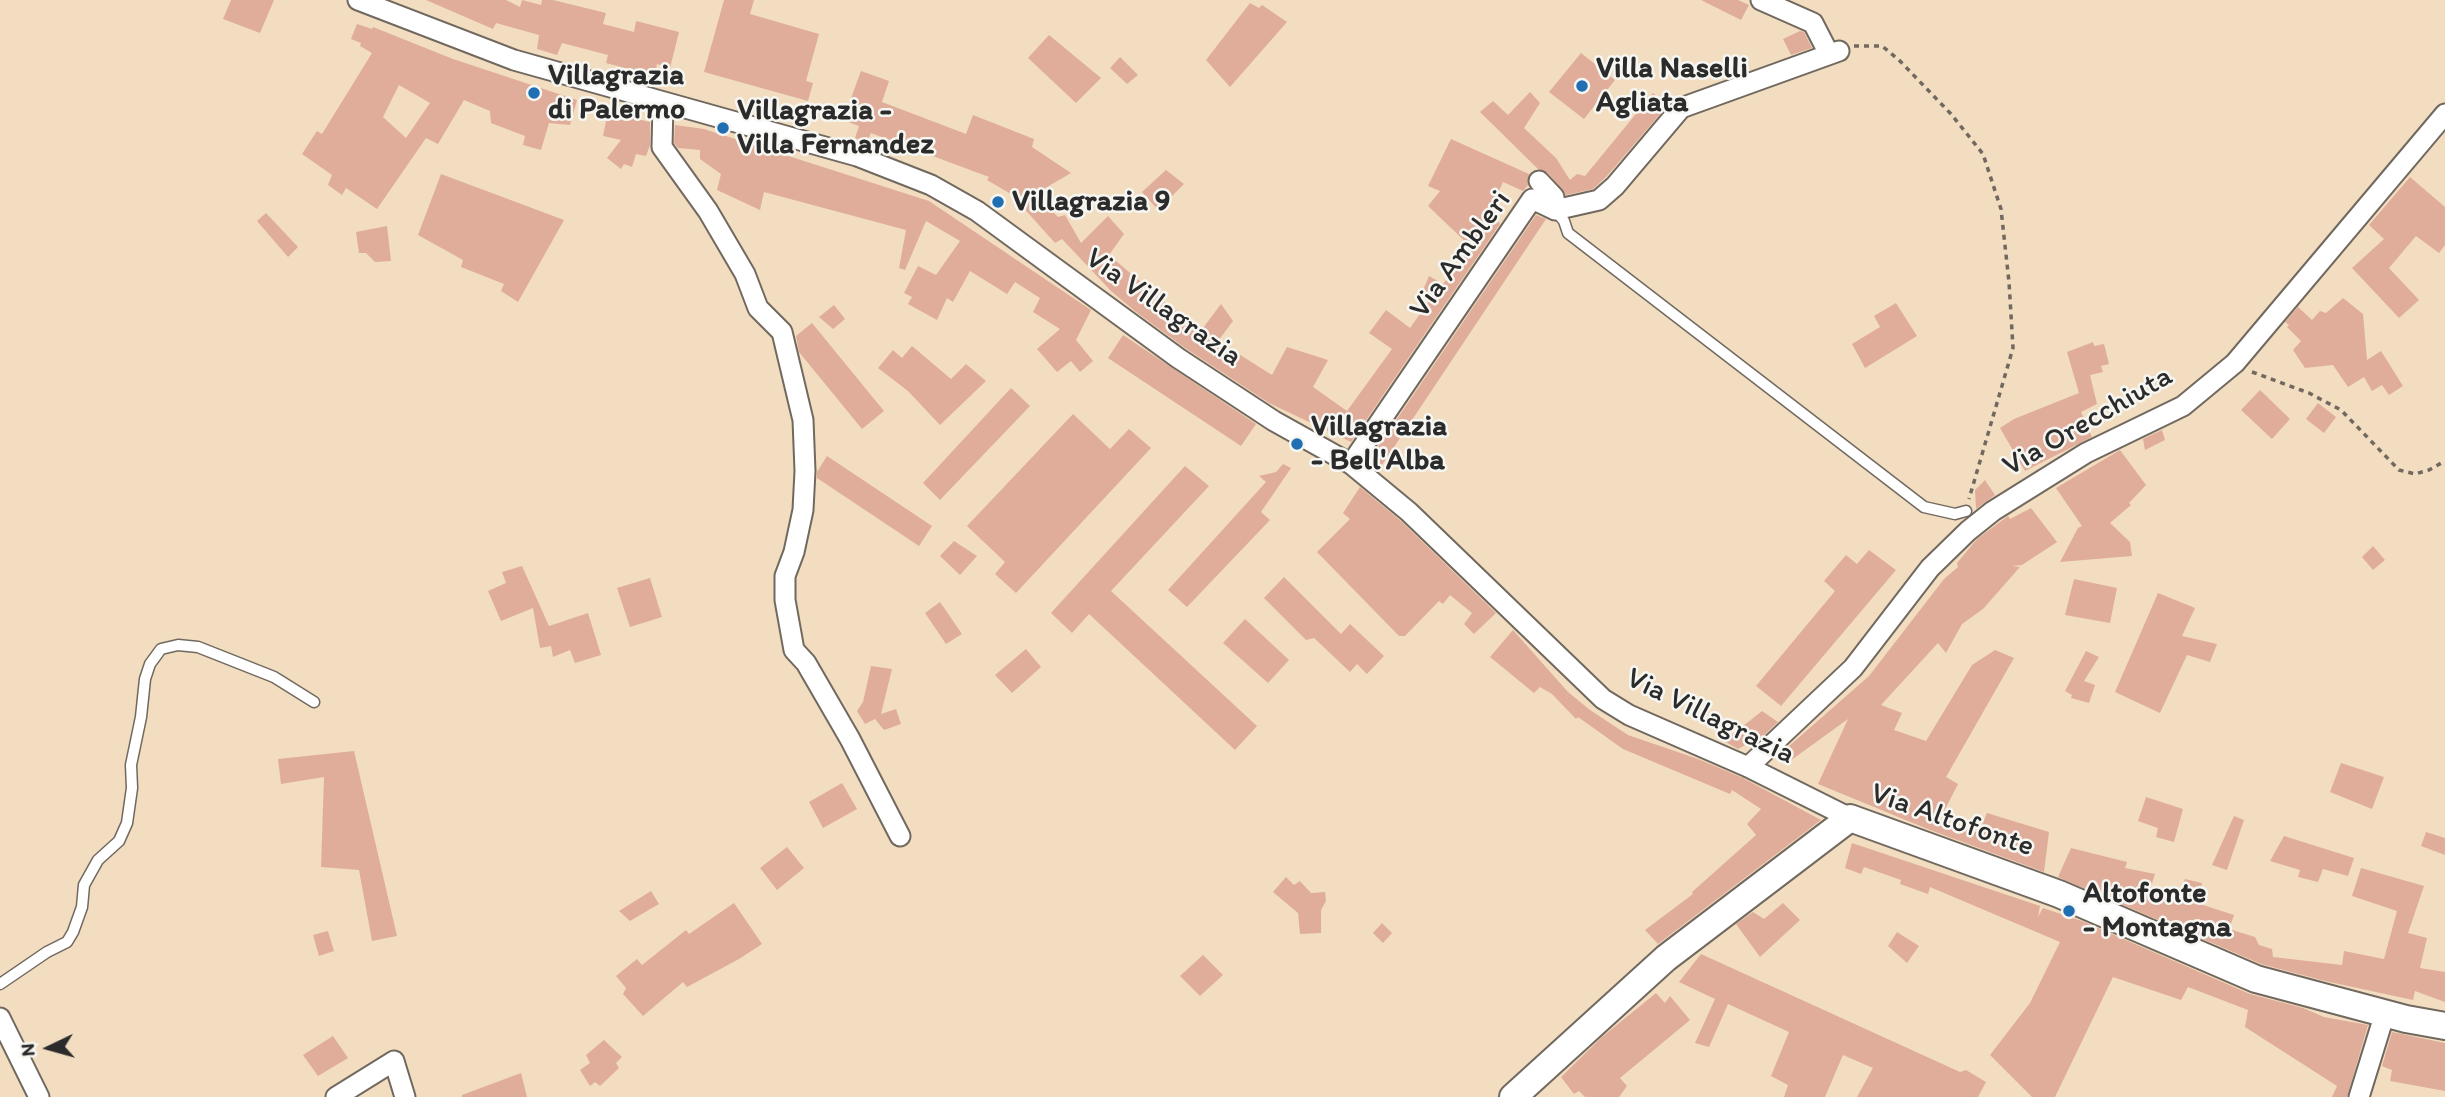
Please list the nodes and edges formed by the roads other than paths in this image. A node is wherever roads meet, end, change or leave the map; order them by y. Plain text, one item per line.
1 (358, 0) edge
2 (1761, 0) edge
3 (663, 103) junction
4 (2445, 114) edge
5 (1539, 181) dead end
6 (1555, 210) junction
7 (1351, 464) junction
8 (1966, 511) road end
9 (314, 702) dead end
10 (1748, 767) junction
11 (1850, 818) junction
12 (900, 836) dead end
13 (0, 984) edge
14 (2385, 1013) junction
15 (0, 1018) edge
16 (2445, 1026) edge
17 (39, 1097) edge
18 (336, 1097) edge
19 (405, 1097) edge
20 (1513, 1097) edge
21 (2359, 1097) edge

1 - 3 street, Via Villagrazia
2 - 6 street, Via Ambleri
3 - 7 street, Via Villagrazia
3 - 12 street
4 - 10 street, Via Orecchiuta
5 - 6 street
6 - 7 street, Via Ambleri
6 - 8 lane
7 - 10 street, Via Villagrazia
9 - 13 lane
10 - 11 street, Via Villagrazia
11 - 14 main road, Via Altofonte
11 - 20 main road, Via Altofonte
14 - 16 main road, Via Altofonte
14 - 21 street
15 - 17 street
18 - 19 street

